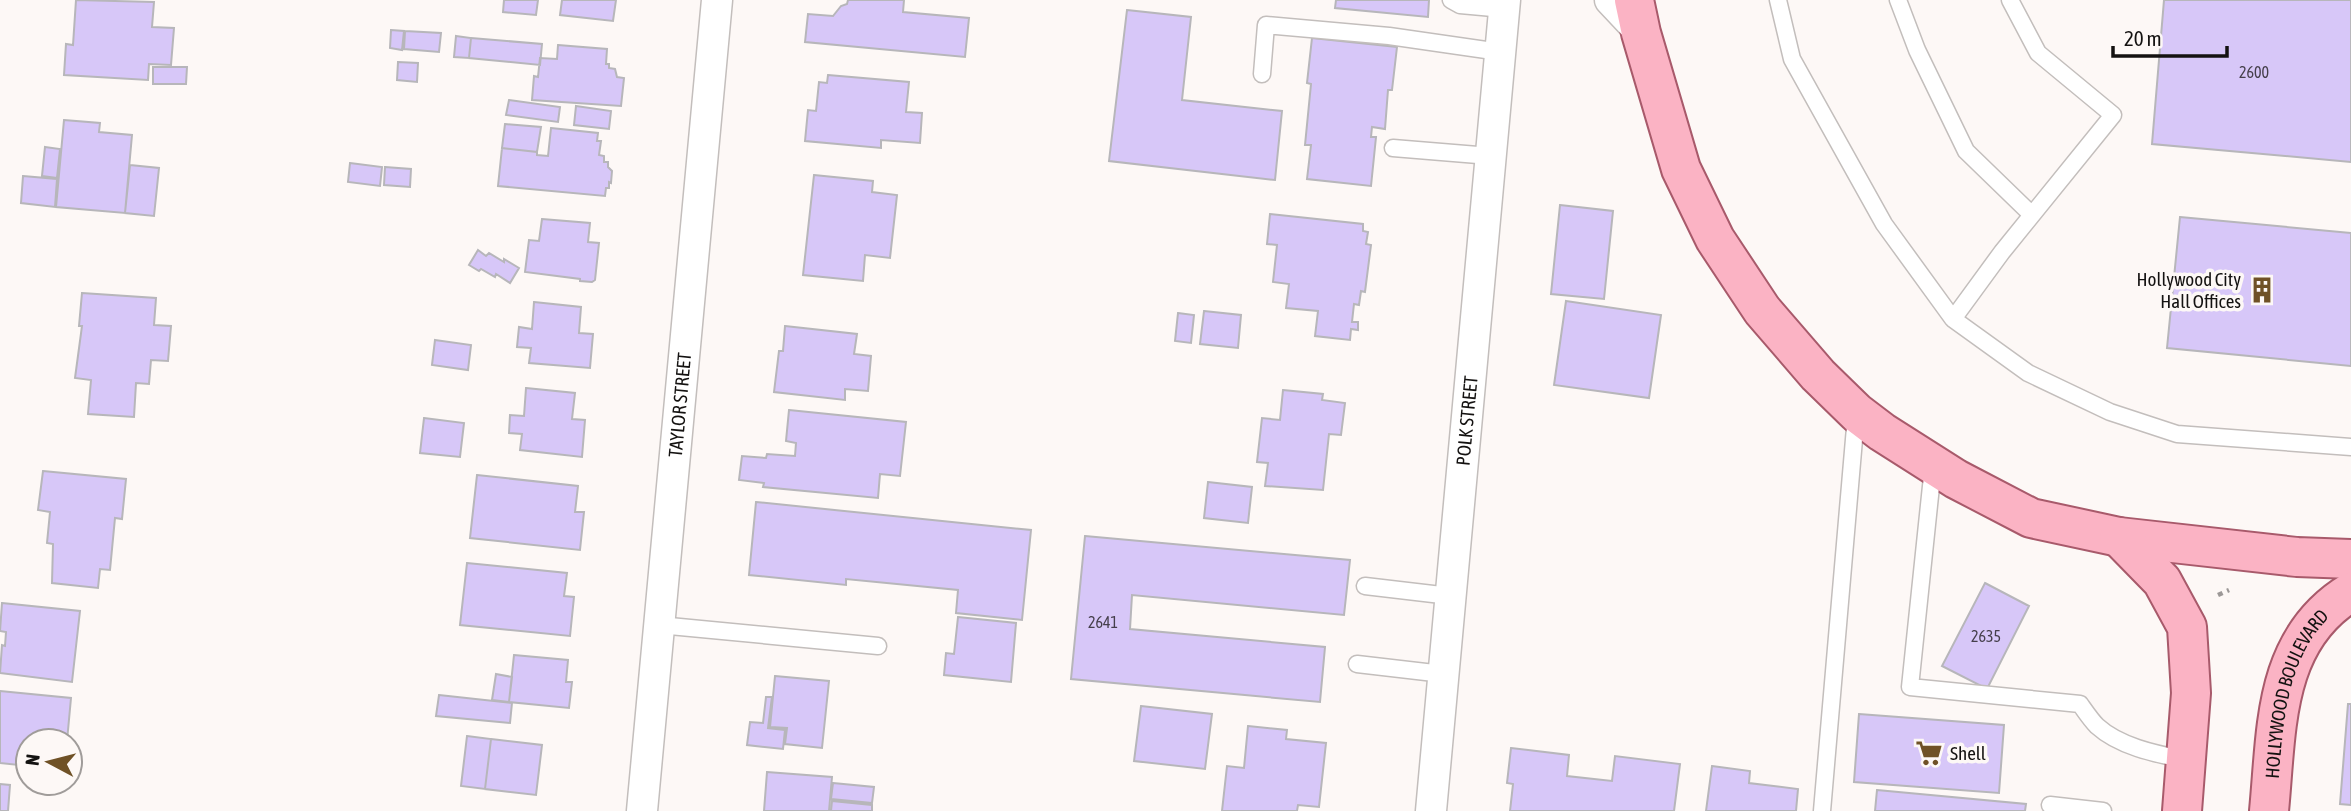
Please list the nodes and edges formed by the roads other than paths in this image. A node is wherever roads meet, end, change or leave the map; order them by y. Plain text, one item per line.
1 (717, 0) edge
2 (1451, 0) edge
3 (1610, 0) edge
4 (1779, 0) edge
5 (1898, 0) edge
6 (2010, 0) edge
7 (1637, 17) edge
8 (1507, 18) edge
9 (1262, 74) dead end
10 (1393, 148) dead end
11 (1490, 156) junction
12 (2032, 215) junction
13 (1954, 319) junction
14 (1857, 413) junction
15 (2351, 447) edge
16 (1933, 464) junction
17 (2119, 537) junction
18 (2351, 559) edge
19 (1365, 586) dead end
20 (2351, 592) edge
21 (1450, 596) junction
22 (659, 625) junction
23 (878, 646) dead end
24 (1357, 664) dead end
25 (1443, 674) junction
26 (2186, 760) junction
27 (2050, 805) dead end
28 (642, 811) edge
29 (1431, 811) edge
30 (1822, 811) edge
31 (2103, 811) edge
32 (2182, 811) edge
33 (2269, 811) edge

1 - 22 street, TAYLOR STREET
2 - 8 lane
3 - 7 street
4 - 13 lane
5 - 12 lane
6 - 12 lane
7 - 14 main road
8 - 9 lane
8 - 11 street, POLK STREET
10 - 11 lane
11 - 21 street, POLK STREET
12 - 13 lane
13 - 15 lane
14 - 16 main road
14 - 30 lane
16 - 17 main road
16 - 26 lane
17 - 18 main road
17 - 26 main road
19 - 21 lane
20 - 33 main road, HOLLYWOOD BOULEVARD
21 - 25 street, POLK STREET
22 - 23 lane
22 - 28 street, TAYLOR STREET
24 - 25 lane
25 - 29 street, POLK STREET
26 - 32 main road
27 - 31 lane

